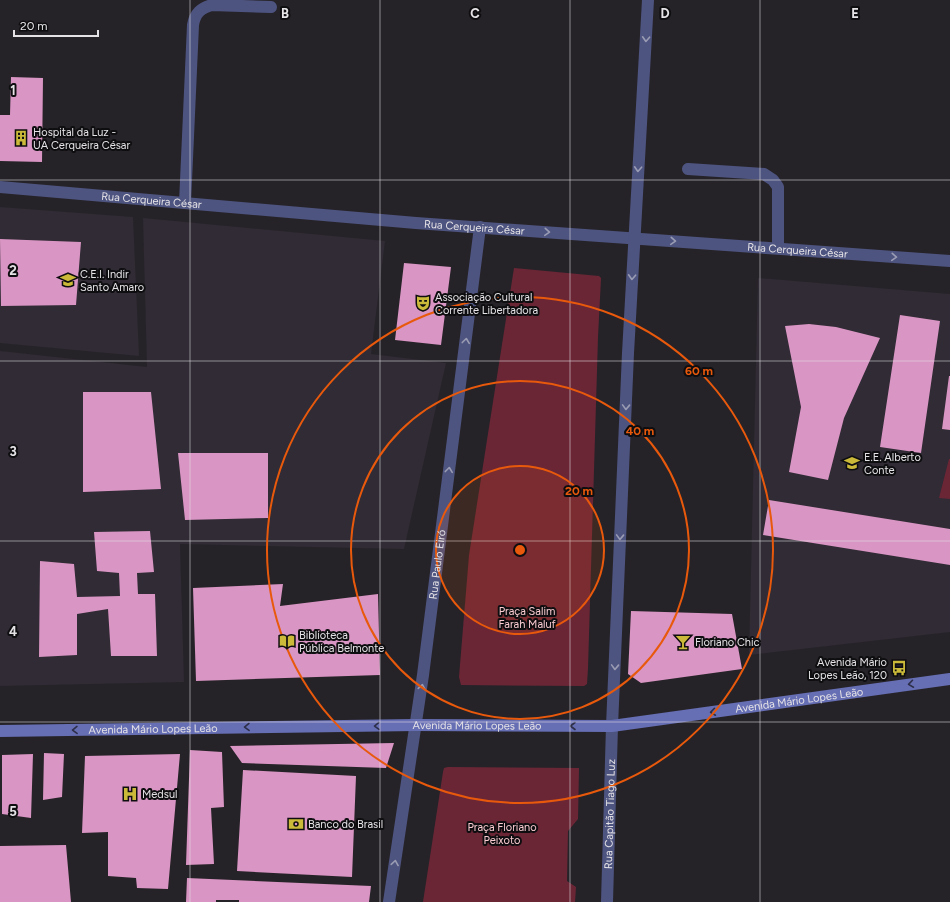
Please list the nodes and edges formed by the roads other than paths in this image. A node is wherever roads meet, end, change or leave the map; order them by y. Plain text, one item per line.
1 (648, 0) edge
2 (271, 7) dead end
3 (688, 169) dead end
4 (0, 186) edge
5 (184, 202) junction
6 (480, 227) junction
7 (634, 238) junction
8 (778, 248) junction
9 (950, 261) edge
10 (950, 679) edge
11 (416, 725) junction
12 (612, 726) junction
13 (0, 731) edge
14 (389, 902) edge
15 (607, 902) edge

1 -> 7 street, Rua Capitão Tiago Luz
2 - 5 street
3 - 8 street
4 - 5 street, Rua Cerqueira César
5 - 6 street, Rua Cerqueira César
6 -> 7 street, Rua Cerqueira César
11 -> 6 street, Rua Paulo Eiró
7 -> 8 street, Rua Cerqueira César
7 -> 12 street, Rua Capitão Tiago Luz
8 -> 9 street, Rua Cerqueira César
10 -> 12 street, Avenida Mário Lopes Leão
12 -> 11 street, Avenida Mário Lopes Leão
11 -> 13 street, Avenida Mário Lopes Leão
14 -> 11 street, Rua Paulo Eiró
12 - 15 street, Rua Capitão Tiago Luz

